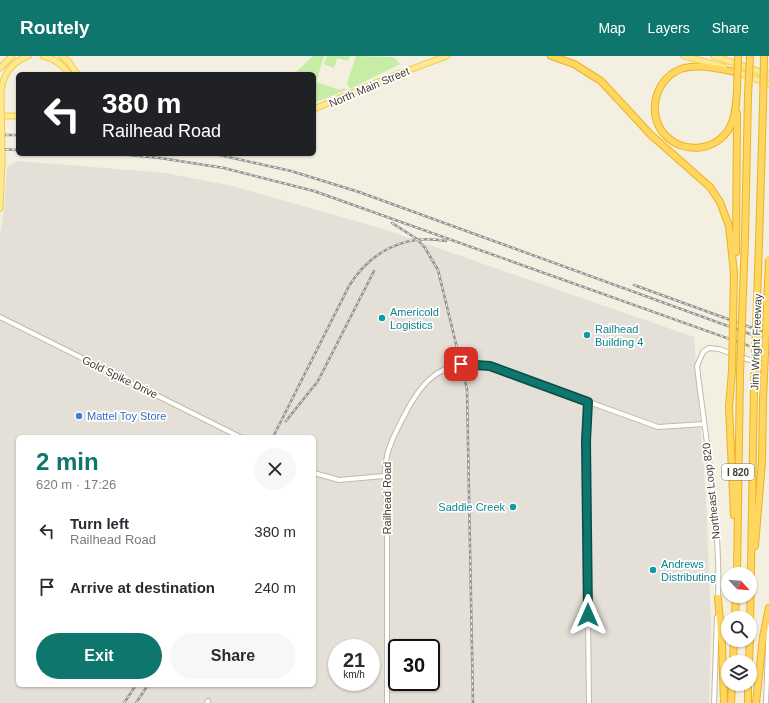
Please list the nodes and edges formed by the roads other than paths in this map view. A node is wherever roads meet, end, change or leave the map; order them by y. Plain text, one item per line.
1 (12, 56) edge
2 (28, 56) edge
3 (43, 56) edge
4 (62, 56) edge
5 (447, 56) edge
6 (551, 56) edge
7 (684, 56) edge
8 (714, 56) edge
9 (738, 56) edge
10 (750, 56) edge
11 (764, 56) edge
12 (0, 68) edge
13 (68, 72) edge
14 (76, 72) edge
15 (736, 72) junction
16 (767, 74) edge
17 (769, 84) edge
18 (737, 91) junction
19 (1, 92) edge
20 (316, 109) edge
21 (0, 116) edge
22 (16, 116) edge
23 (0, 208) edge
24 (769, 259) edge
25 (734, 273) junction
26 (0, 317) edge
27 (769, 367) edge
28 (588, 402) junction
29 (704, 424) junction
30 (236, 435) edge
31 (316, 474) edge
32 (384, 476) junction
33 (752, 561) junction
34 (737, 567) edge
35 (737, 567) edge
36 (718, 598) junction
37 (769, 608) edge
38 (751, 611) edge
39 (769, 611) edge
40 (732, 691) edge
41 (748, 691) edge
42 (387, 703) edge
43 (589, 703) edge
44 (714, 703) edge
45 (724, 703) edge
46 (732, 703) edge
47 (748, 703) edge
48 (756, 703) edge
49 (766, 703) edge

1 - 12 main road
2 - 19 main road
3 - 13 main road
4 - 14 main road
5 - 20 main road, North Main Street
6 - 25 highway
7 - 15 main road
8 - 16 main road
9 - 18 highway, bridge
10 - 34 highway, Jim Wright Freeway / I 820, bridge
11 - 33 highway, Jim Wright Freeway / I 820, bridge
15 - 17 main road
15 - 18 highway
18 - 25 highway
19 - 23 main road, bridge
21 - 22 main road
24 - 33 highway, bridge
25 - 35 highway, bridge
26 - 30 street, Gold Spike Drive
27 - 29 street, Northeast Loop 820
28 - 29 street, Railhead Road
28 - 32 street, Railhead Road
28 - 43 street
29 - 36 street, Northeast Loop 820
31 - 32 street
32 - 42 street, Railhead Road
33 - 38 highway, Jim Wright Freeway / I 820
36 - 44 street, Northeast Loop 820
36 - 45 highway
37 - 48 highway
39 - 49 street
40 - 46 highway
41 - 47 highway

